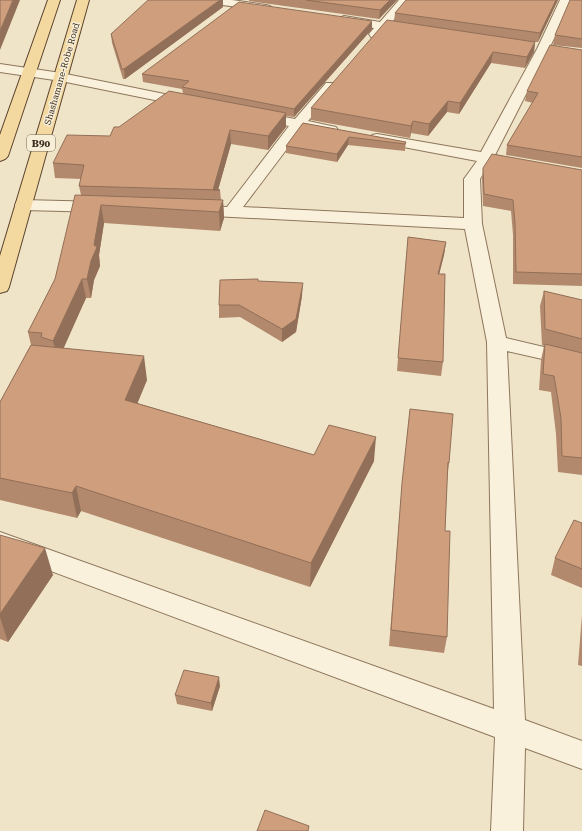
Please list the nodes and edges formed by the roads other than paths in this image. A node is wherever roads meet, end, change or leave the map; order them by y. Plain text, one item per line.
1 (54, 0) edge
2 (83, 0) edge
3 (208, 0) edge
4 (405, 0) edge
5 (566, 0) edge
6 (239, 2) edge
7 (275, 10) edge
8 (224, 14) edge
9 (329, 18) edge
10 (383, 26) junction
11 (421, 31) edge
12 (368, 43) edge
13 (0, 68) edge
14 (28, 73) junction
15 (338, 77) edge
16 (61, 78) junction
17 (134, 80) dead end
18 (122, 90) junction
19 (206, 106) edge
20 (244, 113) edge
21 (298, 124) junction
22 (345, 132) edge
23 (361, 135) edge
24 (0, 156) edge
25 (486, 158) junction
26 (508, 162) edge
27 (23, 204) junction
28 (119, 208) edge
29 (175, 210) edge
30 (231, 212) junction
31 (473, 224) junction
32 (0, 287) edge
33 (497, 342) junction
34 (582, 362) edge
35 (0, 542) edge
36 (510, 730) junction
37 (582, 755) edge
38 (507, 831) edge

1 - 14 main road
2 - 16 main road, Shashamane-Robe Road / B90
3 - 6 street
4 - 10 street
5 - 25 street
6 - 7 street
6 - 8 street
9 - 10 street
10 - 11 street
10 - 12 street
13 - 14 street
14 - 16 street
14 - 24 main road
15 - 21 street
16 - 18 street
16 - 27 main road, Shashamane-Robe Road / B90
17 - 18 street
18 - 19 street
20 - 21 street
21 - 22 street
21 - 30 street
23 - 25 street
25 - 26 street
25 - 31 street
27 - 28 street
27 - 32 main road, Shashamane-Robe Road / B90
29 - 30 street
30 - 31 street
31 - 33 street
33 - 34 street
33 - 36 street
35 - 36 street
36 - 37 street
36 - 38 street

